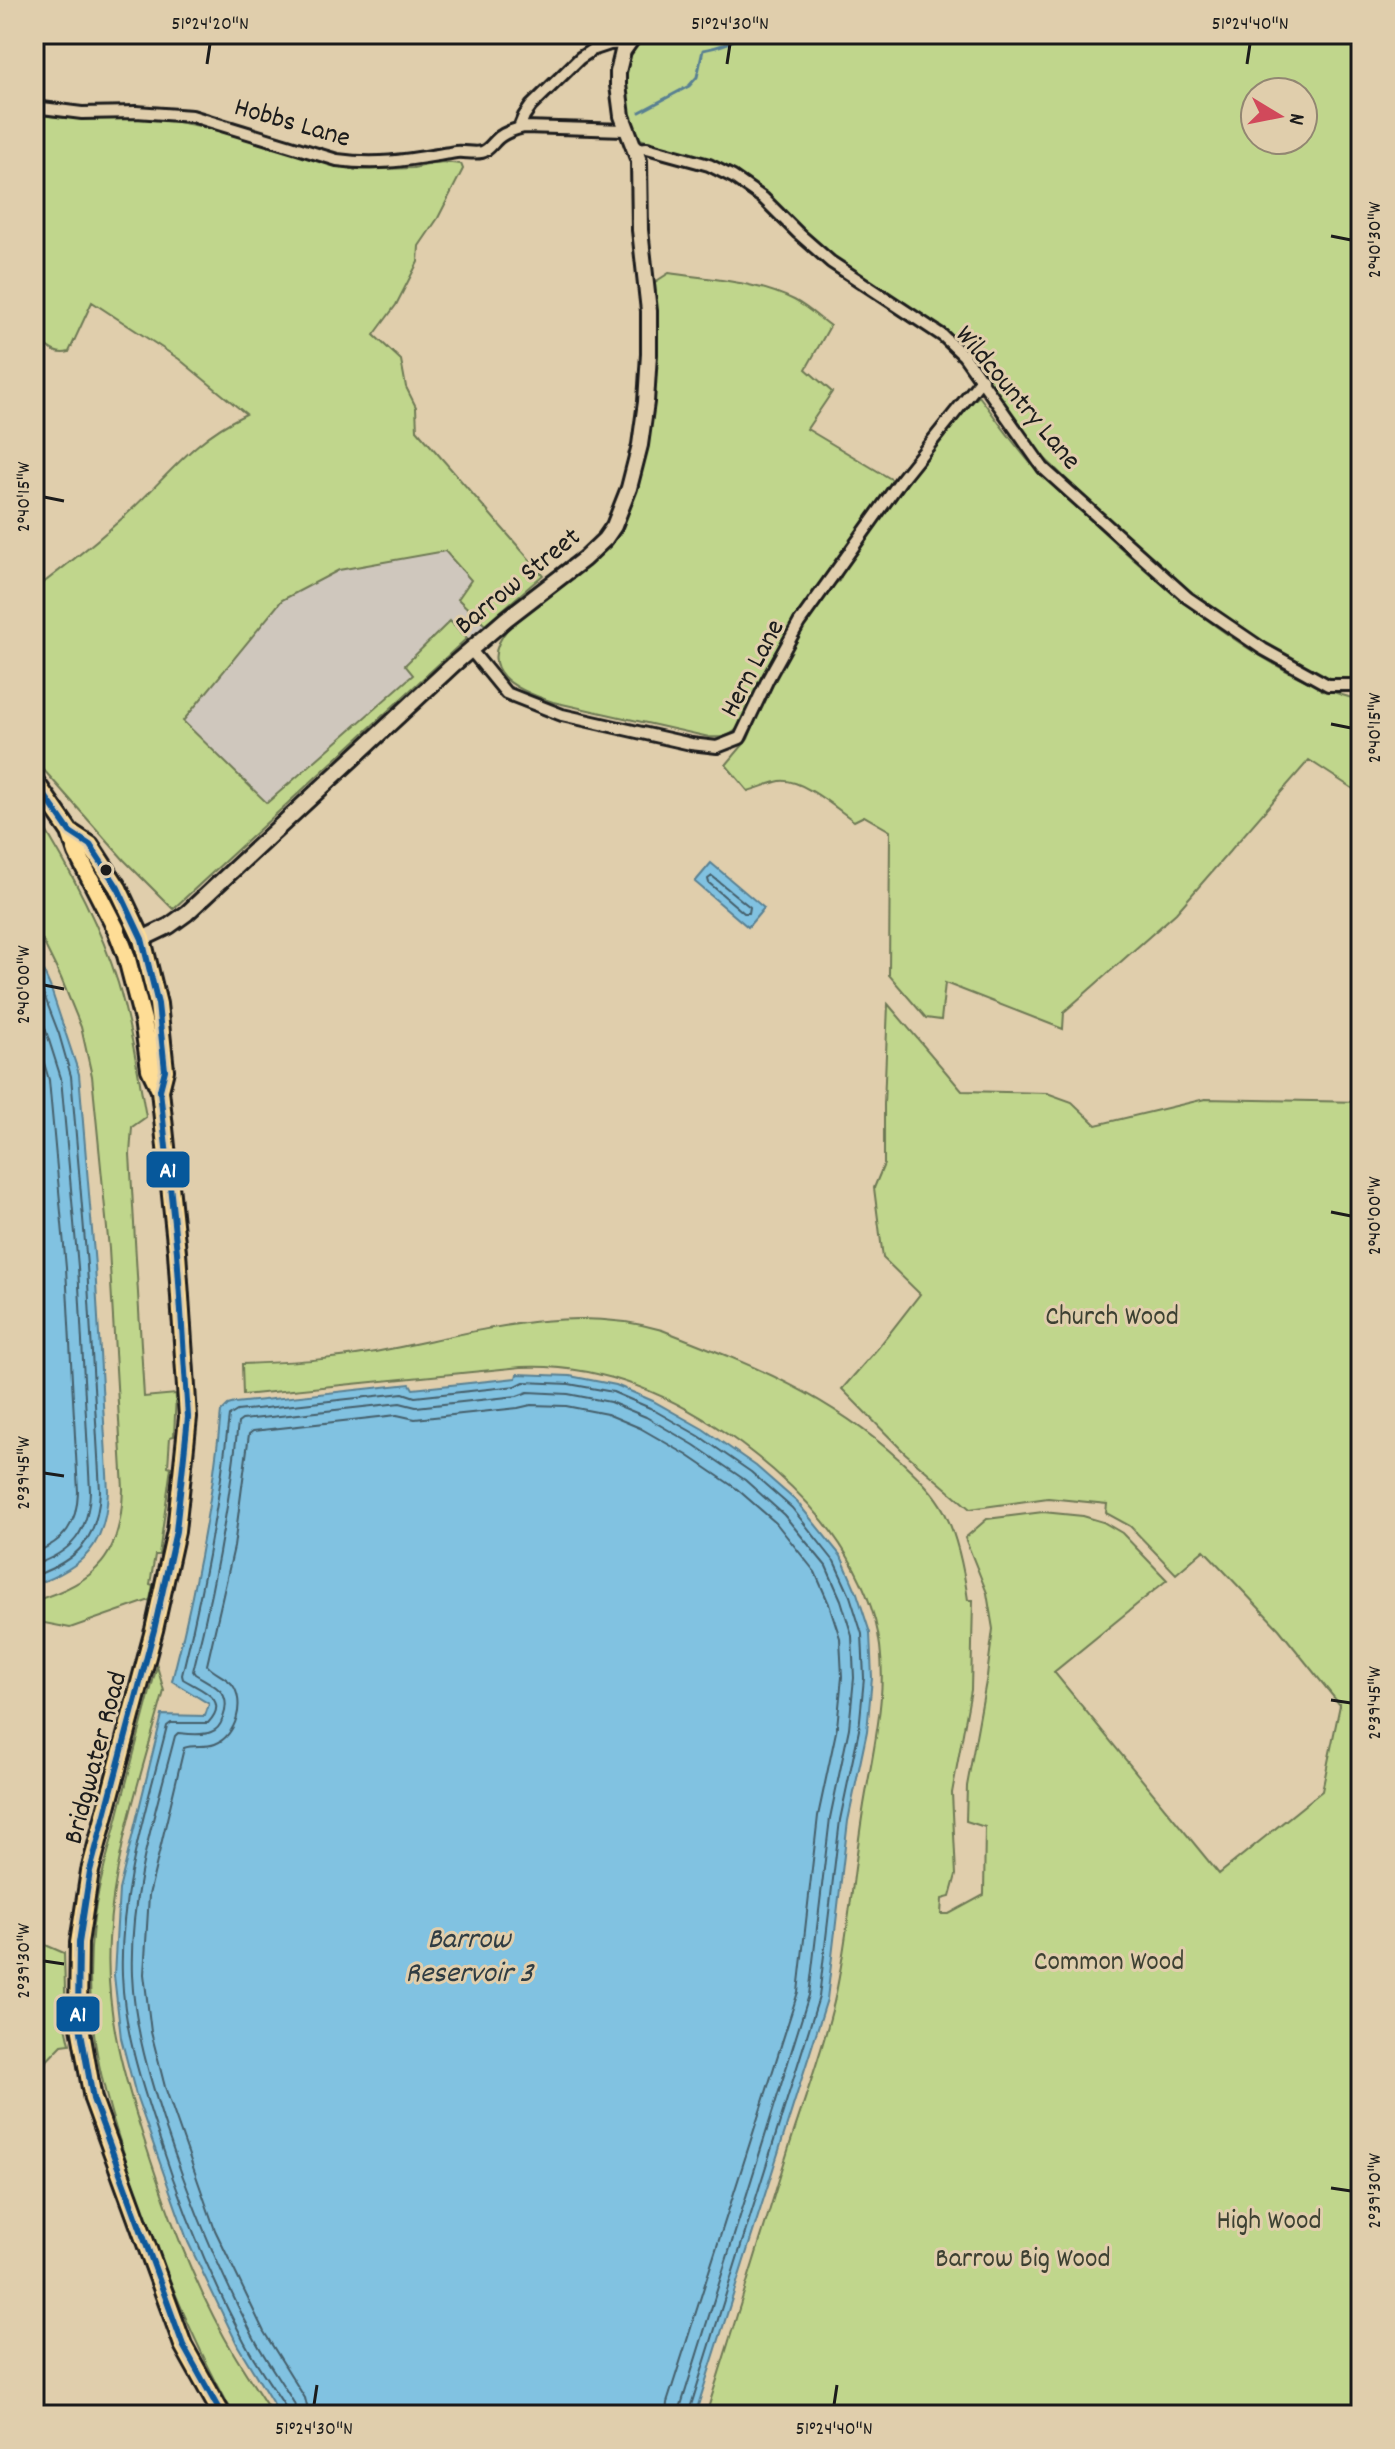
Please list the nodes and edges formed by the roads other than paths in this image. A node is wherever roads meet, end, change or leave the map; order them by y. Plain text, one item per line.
1 (632, 38) edge
2 (34, 107) edge
3 (519, 128) junction
4 (626, 130) junction
5 (635, 149) junction
6 (982, 379) junction
7 (470, 649) junction
8 (1361, 682) edge
9 (34, 780) edge
10 (70, 832) junction
11 (77, 853) junction
12 (116, 929) junction
13 (142, 939) junction
14 (136, 991) junction
15 (160, 1090) junction
16 (222, 2415) edge

1 - 3 street
1 - 4 main road, Barrow Street
2 - 3 street, Hobbs Lane
3 - 4 street
4 - 5 main road, Barrow Street
5 - 6 street, Wildcountry Lane
5 - 7 main road, Barrow Street
6 - 7 street, Hern Lane
6 - 8 street, Wildcountry Lane
7 - 13 main road, Barrow Street
9 - 10 highway, Bridgwater Road
10 - 11 highway, Bridgwater Road
10 - 13 highway, Bridgwater Road
11 - 12 highway, Bridgwater Road
11 - 14 highway
12 - 13 highway
12 - 14 highway, Bridgwater Road
13 - 14 highway
13 - 15 highway, Bridgwater Road
14 - 15 highway, Bridgwater Road
15 - 16 highway, Bridgwater Road

